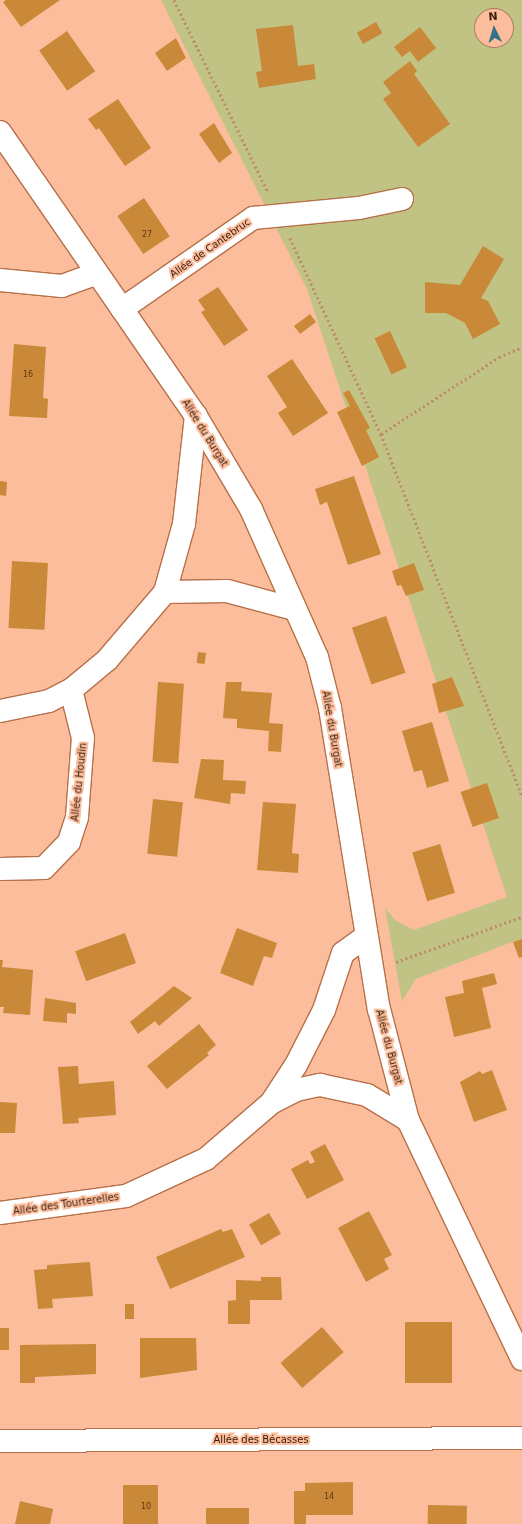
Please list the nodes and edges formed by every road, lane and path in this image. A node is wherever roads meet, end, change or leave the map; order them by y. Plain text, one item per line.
1 (174, 0) edge
2 (0, 132) edge
3 (402, 199) dead end
4 (279, 215) junction
5 (97, 273) junction
6 (0, 280) edge
7 (122, 309) junction
8 (522, 347) edge
9 (196, 416) junction
10 (381, 434) junction
11 (165, 592) junction
12 (294, 609) junction
13 (72, 690) junction
14 (0, 711) edge
15 (522, 796) edge
16 (0, 869) edge
17 (522, 917) edge
18 (365, 937) junction
19 (371, 967) junction
20 (271, 1103) junction
21 (408, 1120) junction
22 (0, 1213) edge
23 (522, 1359) edge
24 (522, 1438) edge
25 (0, 1441) edge
26 (522, 1446) edge

1 - 4 path
2 - 5 street, Allée du Burgat
3 - 4 street, Allée de Cantebruc
4 - 7 street, Allée de Cantebruc
4 - 10 path
5 - 6 street
5 - 7 street, Allée du Burgat
7 - 9 street, Allée du Burgat
8 - 10 path
9 - 11 street
9 - 12 street, Allée du Burgat
10 - 15 path
11 - 12 street
11 - 13 street
12 - 18 street, Allée du Burgat
13 - 14 street
13 - 16 street, Allée du Houdin
17 - 19 path
18 - 19 street, Allée du Burgat
18 - 20 street, Allée des Tourterelles
19 - 21 street, Allée du Burgat
20 - 21 street, Allée des Tourterelles
20 - 22 street, Allée des Tourterelles
21 - 23 street, Allée du Burgat
24 - 25 street, Allée des Bécasses
24 - 26 street

